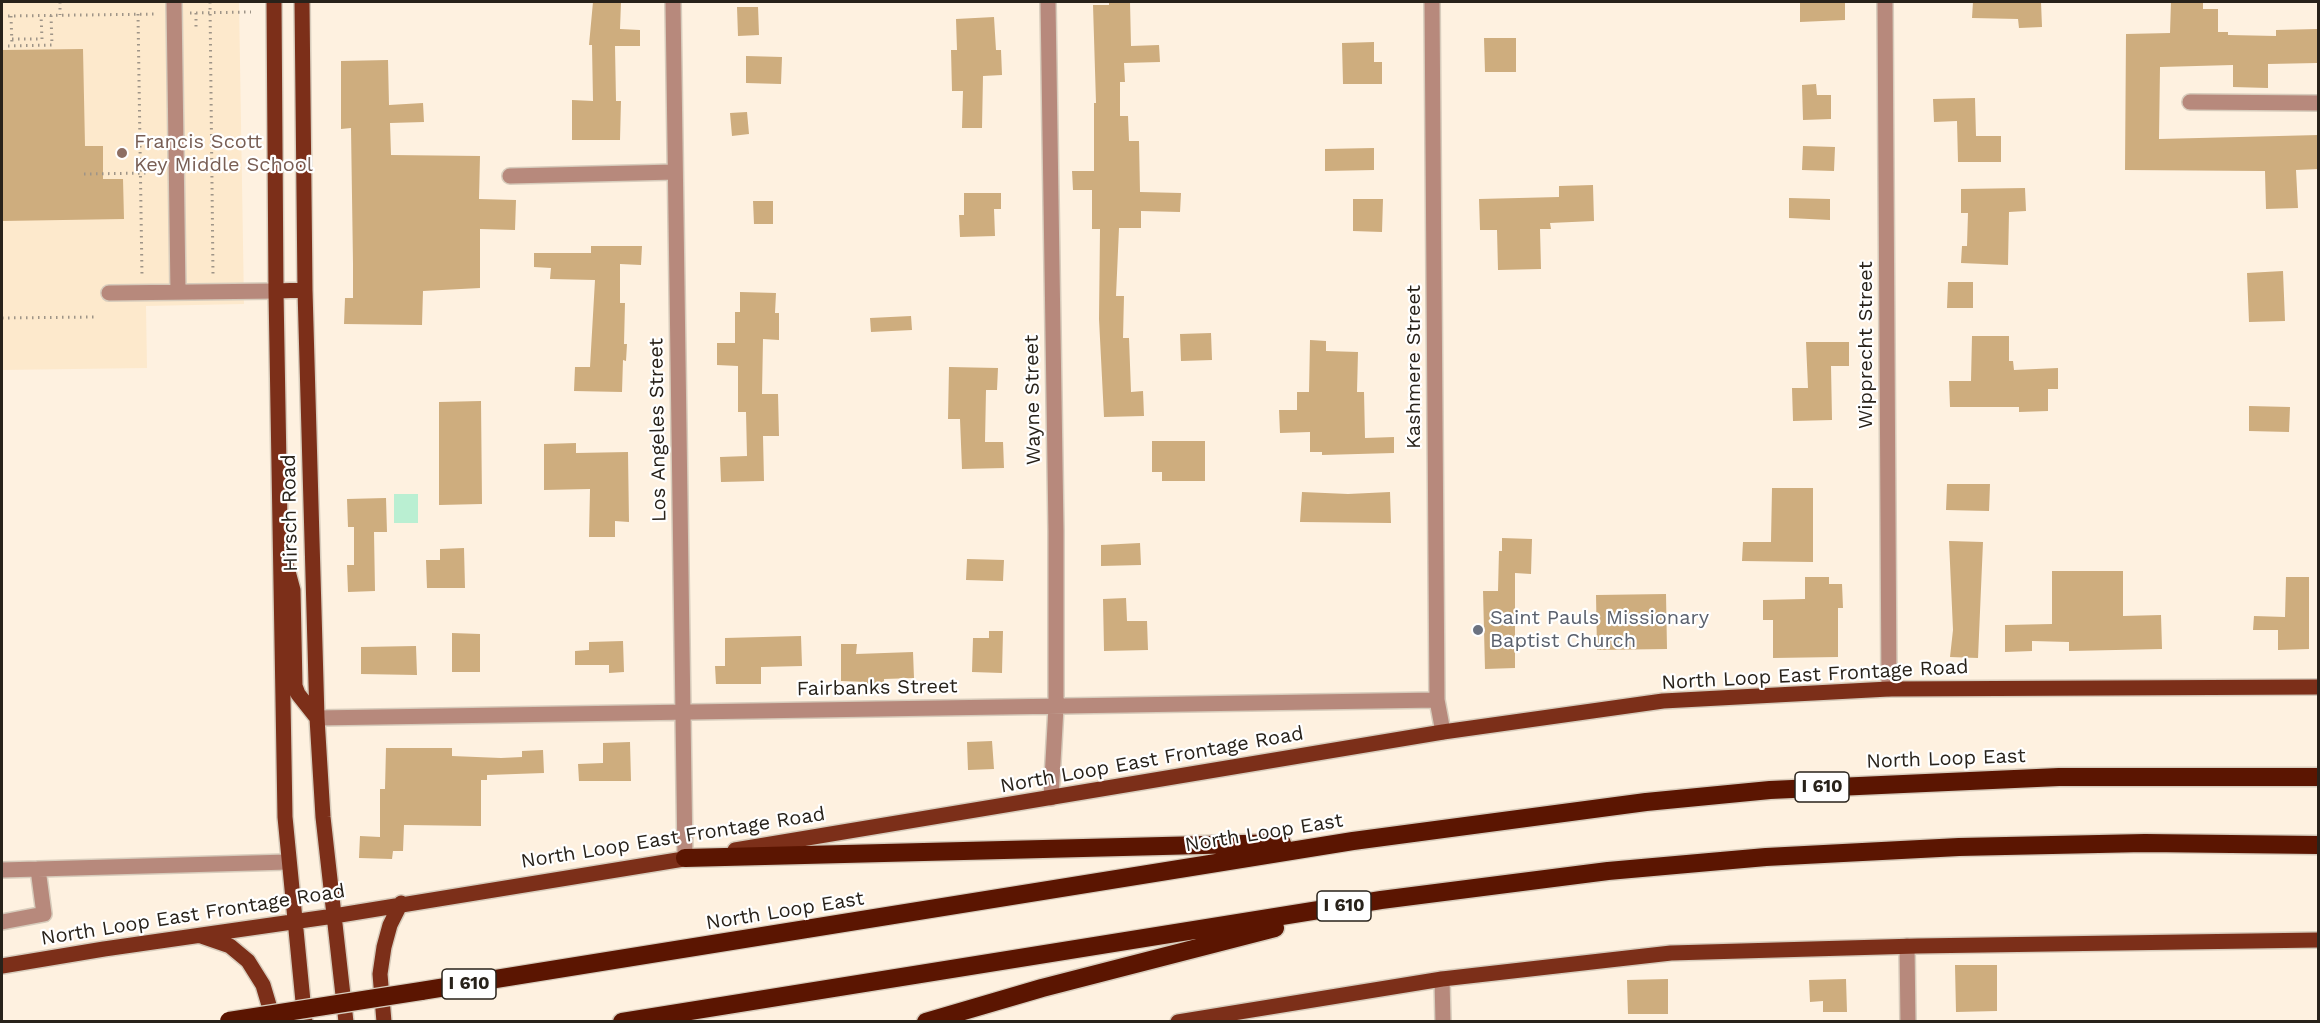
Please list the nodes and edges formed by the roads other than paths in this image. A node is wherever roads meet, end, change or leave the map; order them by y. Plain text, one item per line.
1 (174, 2) edge
2 (274, 2) edge
3 (302, 2) edge
4 (673, 2) edge
5 (1048, 2) edge
6 (1432, 2) edge
7 (1885, 2) edge
8 (2190, 102) dead end
9 (2319, 103) edge
10 (675, 172) junction
11 (510, 176) dead end
12 (305, 290) junction
13 (276, 291) junction
14 (178, 292) junction
15 (109, 293) dead end
16 (280, 544) junction
17 (2319, 687) edge
18 (1889, 689) junction
19 (1437, 700) junction
20 (1056, 707) junction
21 (682, 711) junction
22 (317, 718) junction
23 (1443, 732) junction
24 (2317, 777) edge
25 (1051, 798) junction
26 (1353, 841) junction
27 (2319, 845) edge
28 (2284, 846) junction
29 (2319, 850) edge
30 (686, 858) junction
31 (288, 862) junction
32 (38, 869) junction
33 (2, 870) edge
34 (1381, 900) junction
35 (401, 903) junction
36 (334, 916) junction
37 (2, 922) edge
38 (293, 923) junction
39 (198, 935) junction
40 (2319, 940) edge
41 (1907, 946) junction
42 (2, 966) edge
43 (1443, 979) junction
44 (227, 1021) edge
45 (274, 1022) edge
46 (305, 1022) edge
47 (346, 1022) edge
48 (384, 1022) edge
49 (622, 1022) edge
50 (926, 1022) edge
51 (1178, 1022) edge
52 (1443, 1022) edge
53 (1908, 1022) edge

1 - 14 street
2 - 13 main road, Hirsch Road
3 - 12 main road, Hirsch Road
4 - 10 street, Los Angeles Street
5 - 20 street, Wayne Street
6 - 19 street, Kashmere Street
7 - 18 street, Wipprecht Street
8 - 9 street
10 - 11 street
10 - 21 street, Los Angeles Street
12 - 13 main road
12 - 22 main road, Hirsch Road
13 - 14 street
13 - 16 main road, Hirsch Road
14 - 15 street
16 - 22 main road
16 - 31 main road, Hirsch Road
17 - 18 main road, North Loop East Frontage Road
18 - 23 main road, North Loop East Frontage Road
19 - 20 street, Fairbanks Street
19 - 23 street, Kashmere Street
20 - 21 street, Fairbanks Street
20 - 25 street, Wayne Street
21 - 22 street, Fairbanks Street
21 - 30 street, Los Angeles Street
22 - 36 main road, Hirsch Road
23 - 25 main road, North Loop East Frontage Road
24 - 26 highway, North Loop East / I 610
25 - 30 main road, North Loop East Frontage Road
26 - 30 highway
26 - 44 highway, North Loop East / I 610, bridge
27 - 28 highway, I 610
28 - 29 highway
28 - 34 highway, I 610
30 - 35 main road, North Loop East Frontage Road
31 - 32 street
31 - 38 main road, Hirsch Road
32 - 33 street
32 - 37 street
34 - 49 highway, I 610
34 - 50 highway
35 - 36 main road, North Loop East Frontage Road
35 - 48 main road
36 - 38 main road, North Loop East Frontage Road
36 - 47 main road, Hirsch Road
38 - 39 main road, North Loop East Frontage Road
38 - 46 main road, Hirsch Road
39 - 42 main road, North Loop East Frontage Road
39 - 45 main road
40 - 41 main road
41 - 43 main road
41 - 53 street
43 - 51 main road
43 - 52 street

